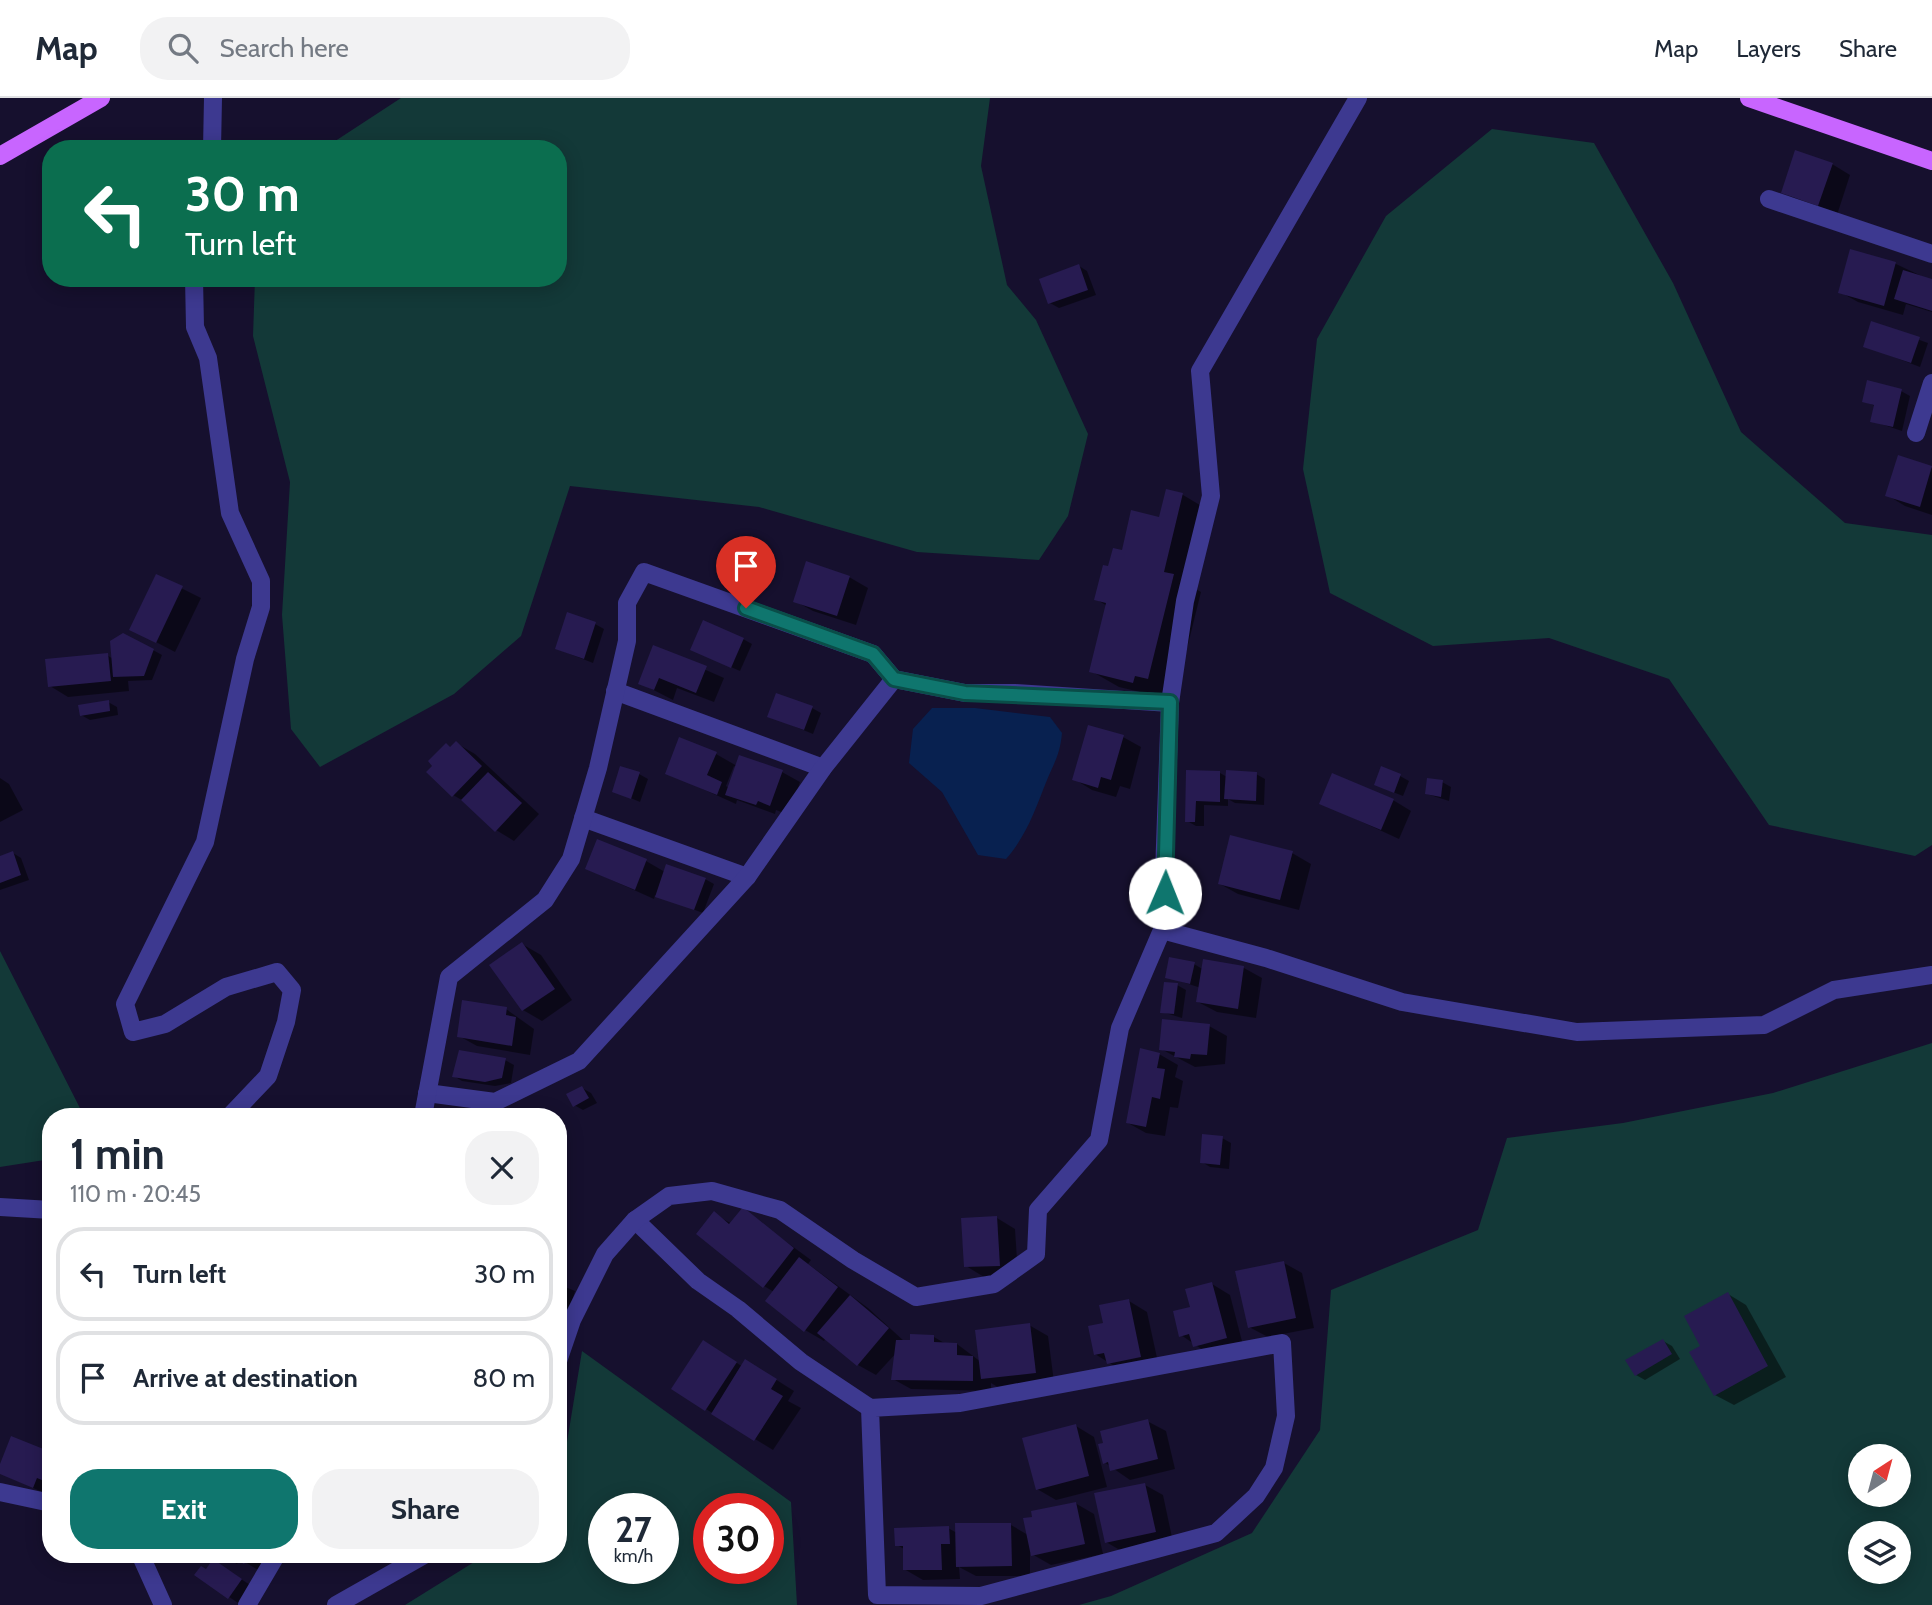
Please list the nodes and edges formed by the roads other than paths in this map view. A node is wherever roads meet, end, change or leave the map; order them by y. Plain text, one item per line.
1 (101, 98) edge
2 (212, 98) edge
3 (1358, 98) edge
4 (1749, 98) edge
5 (212, 140) edge
6 (0, 156) edge
7 (1932, 160) edge
8 (1769, 199) dead end
9 (1932, 254) edge
10 (194, 287) edge
11 (1932, 383) edge
12 (1916, 433) dead end
13 (894, 679) junction
14 (615, 691) junction
15 (1170, 702) junction
16 (823, 768) junction
17 (583, 818) junction
18 (747, 877) junction
19 (1162, 930) junction
20 (1932, 975) edge
21 (427, 1093) junction
22 (238, 1108) edge
23 (424, 1108) edge
24 (0, 1207) edge
25 (42, 1209) edge
26 (635, 1220) junction
27 (567, 1335) edge
28 (870, 1408) junction
29 (0, 1492) edge
30 (42, 1501) edge
31 (144, 1563) edge
32 (272, 1563) edge
33 (410, 1563) edge
34 (163, 1605) edge
35 (247, 1605) edge
36 (336, 1605) edge

1 - 6 main road
2 - 5 street
3 - 15 street
4 - 7 main road
8 - 9 street
10 - 22 street
11 - 12 street
13 - 14 street
13 - 15 street
13 - 16 street
14 - 16 street
14 - 17 street
15 - 19 street
16 - 18 street
17 - 18 street
17 - 21 street
18 - 21 street
19 - 20 street
19 - 26 street
21 - 23 street
24 - 25 street
26 - 27 street
26 - 28 street
28 - 28 street
29 - 30 street
31 - 34 street
32 - 35 street
33 - 36 street

